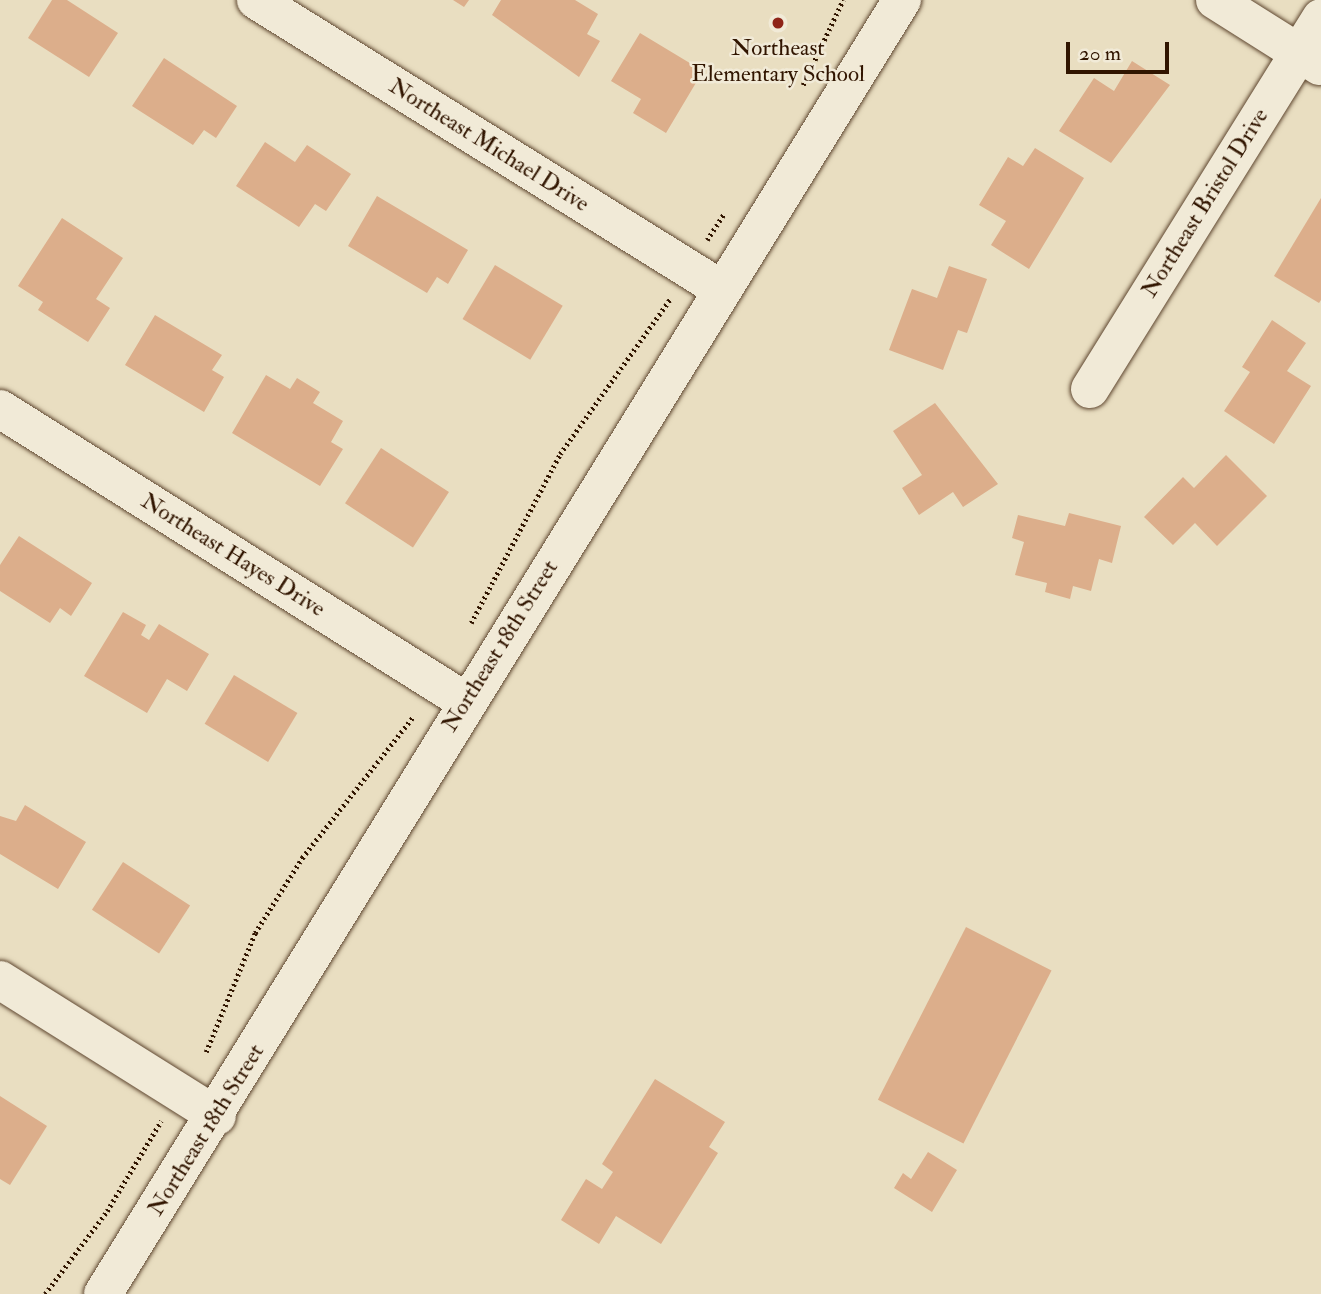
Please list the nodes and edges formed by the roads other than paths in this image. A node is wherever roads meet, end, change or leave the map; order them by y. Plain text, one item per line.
1 (256, 0) edge
2 (902, 0) edge
3 (1215, 0) edge
4 (1321, 18) edge
5 (1310, 60) edge
6 (722, 289) junction
7 (1090, 388) dead end
8 (0, 409) edge
9 (465, 701) junction
10 (0, 980) edge
11 (217, 1116) junction
12 (103, 1294) edge

1 - 6 street, Northeast Michael Drive
2 - 6 street, Northeast 18th Street
3 - 5 street
4 - 5 street, Northeast Bristol Drive
5 - 7 street, Northeast Bristol Drive
6 - 9 street, Northeast 18th Street
8 - 9 street, Northeast Hayes Drive
9 - 11 street, Northeast 18th Street
10 - 11 street
11 - 12 street, Northeast 18th Street

